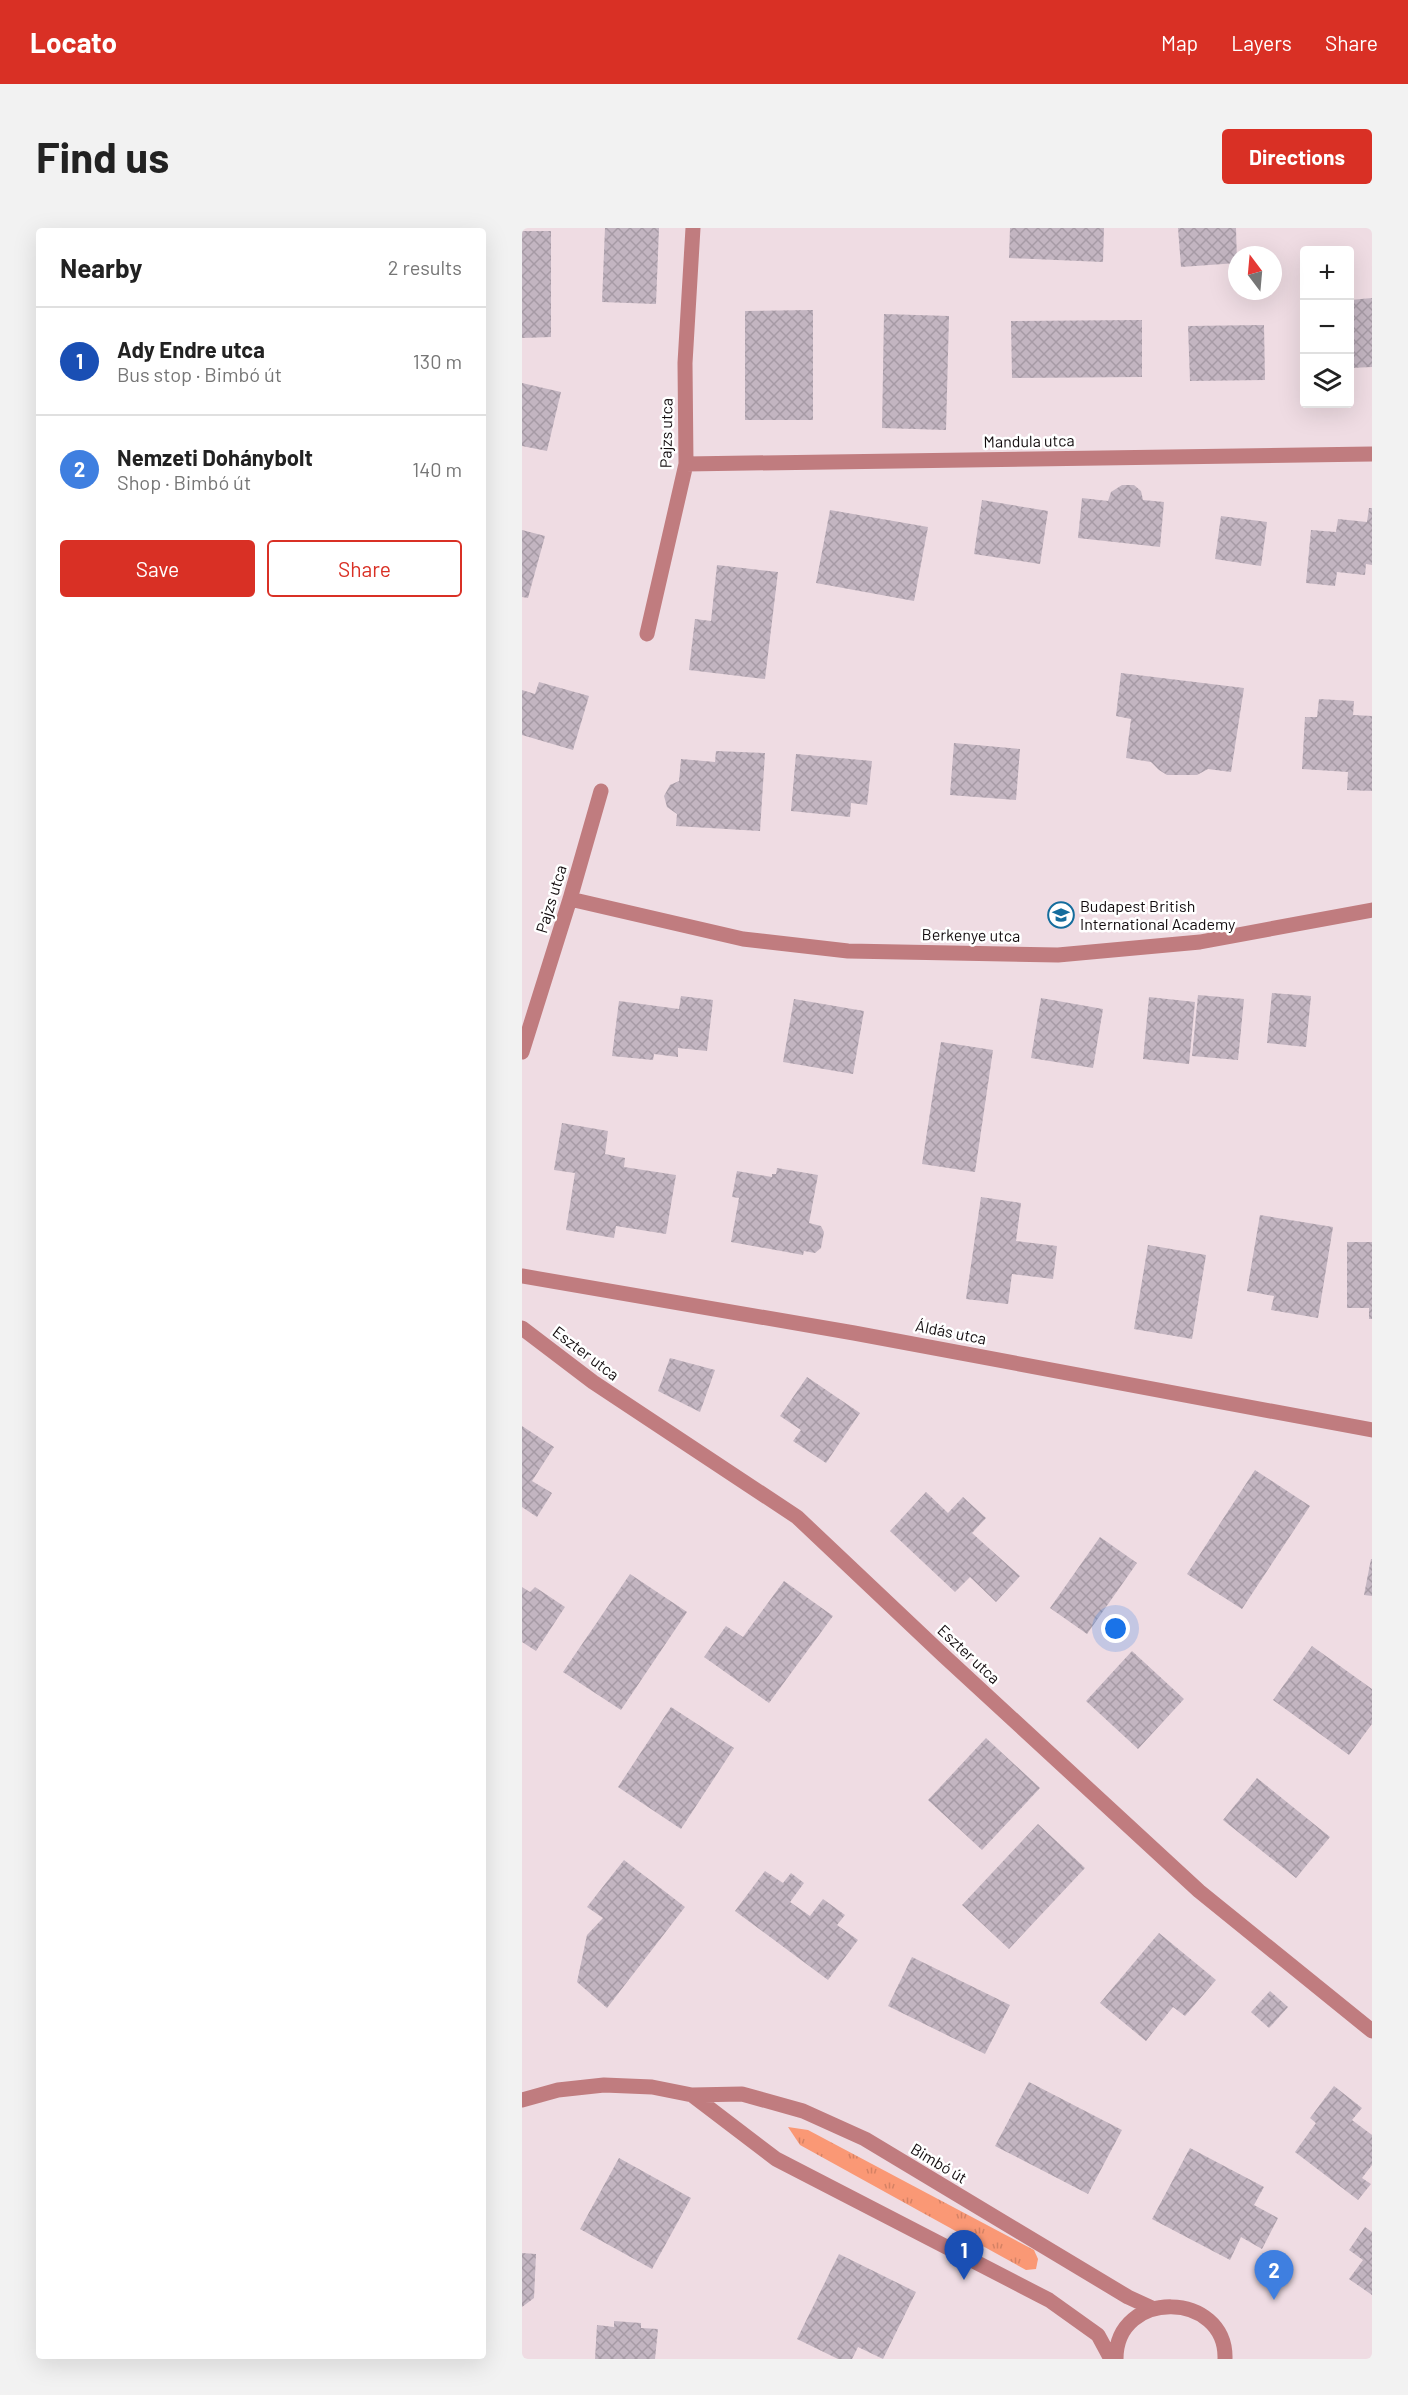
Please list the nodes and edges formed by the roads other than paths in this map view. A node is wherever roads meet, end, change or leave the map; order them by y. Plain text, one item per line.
1 (693, 228) edge
2 (1372, 454) edge
3 (686, 464) junction
4 (647, 634) dead end
5 (602, 791) dead end
6 (570, 899) junction
7 (1372, 910) edge
8 (522, 1052) edge
9 (522, 1276) edge
10 (522, 1328) edge
11 (1372, 1430) edge
12 (1372, 2031) edge
13 (692, 2095) junction
14 (522, 2100) edge
15 (1152, 2308) junction
16 (1229, 2357) edge
17 (1114, 2359) edge

1 - 3 street, Pajzs utca
2 - 3 street, Mandula utca
3 - 4 street, Pajzs utca
5 - 6 street, Pajzs utca
6 - 7 street, Berkenye utca
6 - 8 street, Pajzs utca
9 - 11 street, Áldás utca
10 - 12 street, Eszter utca
13 - 14 street, Bimbó út
13 - 15 street, Bimbó út
13 - 17 street, Bimbó út
15 - 16 street, Bimbó út
15 - 17 street, Bimbó út

